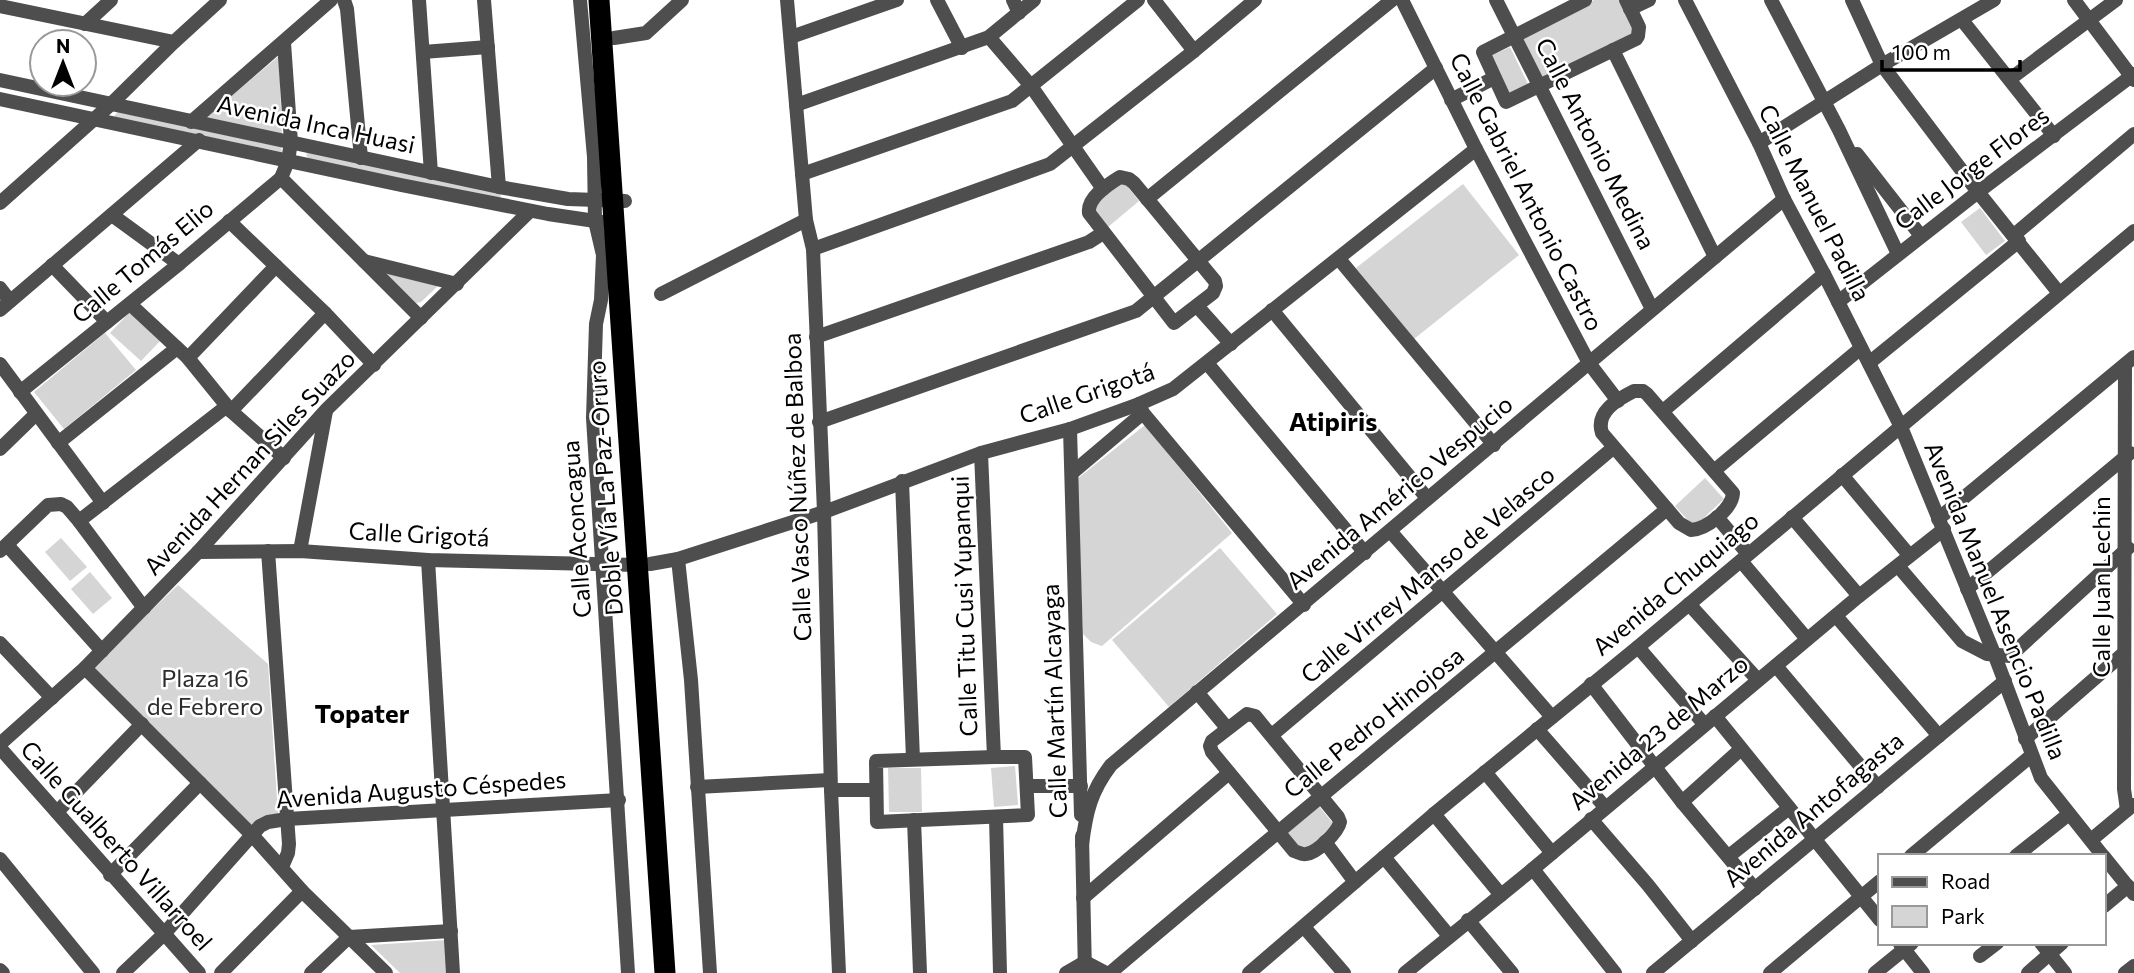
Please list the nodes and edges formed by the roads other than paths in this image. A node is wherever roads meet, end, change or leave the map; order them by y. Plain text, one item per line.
1 (111, 0) edge
2 (220, 0) edge
3 (331, 0) edge
4 (344, 0) edge
5 (419, 0) edge
6 (484, 0) edge
7 (580, 0) edge
8 (599, 0) edge
9 (611, 0) edge
10 (682, 0) edge
11 (787, 0) edge
12 (897, 0) edge
13 (937, 0) edge
14 (1034, 0) edge
15 (1139, 0) edge
16 (1154, 0) edge
17 (1255, 0) edge
18 (1392, 0) edge
19 (1402, 0) edge
20 (1496, 0) edge
21 (1585, 0) edge
22 (1649, 0) edge
23 (1685, 0) edge
24 (1771, 0) edge
25 (1852, 0) edge
26 (1994, 0) edge
27 (2074, 0) edge
28 (2116, 0) edge
29 (1628, 5) edge
30 (0, 6) edge
31 (1016, 6) edge
32 (1962, 20) junction
33 (2089, 21) junction
34 (85, 24) junction
35 (1514, 36) junction
36 (791, 37) junction
37 (989, 37) junction
38 (614, 38) junction
39 (174, 41) junction
40 (284, 43) junction
41 (488, 47) junction
42 (962, 48) junction
43 (1613, 50) junction
44 (1194, 51) junction
45 (423, 52) junction
46 (1882, 65) junction
47 (1436, 68) junction
48 (2133, 77) edge
49 (1494, 78) junction
50 (2010, 79) junction
51 (0, 80) edge
52 (1031, 86) junction
53 (1541, 87) junction
54 (0, 99) edge
55 (1451, 100) junction
56 (1824, 103) junction
57 (110, 105) junction
58 (796, 105) junction
59 (94, 119) junction
60 (191, 122) junction
61 (1839, 130) junction
62 (2134, 134) edge
63 (2054, 136) junction
64 (199, 141) junction
65 (291, 142) junction
66 (1759, 144) junction
67 (1075, 146) junction
68 (1476, 149) junction
69 (361, 158) junction
70 (288, 161) junction
71 (431, 173) junction
72 (802, 174) junction
73 (281, 178) junction
74 (505, 188) junction
75 (1103, 189) junction
76 (1978, 192) junction
77 (1147, 199) junction
78 (1784, 199) junction
79 (0, 203) edge
80 (508, 206) junction
81 (608, 210) junction
82 (530, 211) junction
83 (112, 215) junction
84 (806, 220) junction
85 (229, 221) junction
86 (2134, 231) edge
87 (1103, 233) junction
88 (1921, 236) junction
89 (2016, 238) junction
90 (813, 249) junction
91 (1898, 254) junction
92 (1716, 257) junction
93 (1198, 259) junction
94 (363, 260) junction
95 (1339, 260) junction
96 (179, 264) junction
97 (52, 265) junction
98 (276, 266) junction
99 (1824, 274) junction
100 (457, 284) junction
101 (0, 288) edge
102 (2059, 293) junction
103 (661, 294) dead end
104 (1153, 297) junction
105 (1838, 302) junction
106 (130, 304) junction
107 (5, 305) edge
108 (1197, 306) junction
109 (1652, 309) junction
110 (1272, 310) junction
111 (325, 313) junction
112 (421, 318) junction
113 (107, 322) junction
114 (816, 337) junction
115 (1231, 344) junction
116 (1861, 348) junction
117 (182, 353) junction
118 (2130, 361) edge
119 (1207, 363) junction
120 (1590, 363) junction
121 (1869, 363) junction
122 (0, 365) edge
123 (374, 365) junction
124 (20, 392) junction
125 (1618, 401) junction
126 (229, 408) junction
127 (1141, 409) junction
128 (327, 410) junction
129 (1663, 411) junction
130 (36, 414) junction
131 (819, 422) junction
132 (1901, 426) junction
133 (1070, 429) junction
134 (58, 443) junction
135 (1494, 445) junction
136 (1613, 448) junction
137 (0, 449) edge
138 (981, 453) junction
139 (2129, 454) edge
140 (284, 458) junction
141 (1716, 470) junction
142 (1072, 473) junction
143 (1842, 475) junction
144 (902, 481) junction
145 (1427, 498) junction
146 (103, 503) junction
147 (1667, 509) junction
148 (824, 512) junction
149 (1717, 517) junction
150 (1792, 517) junction
151 (79, 521) junction
152 (1941, 524) junction
153 (1391, 531) junction
154 (2130, 546) edge
155 (3, 548) edge
156 (268, 551) junction
157 (300, 551) junction
158 (198, 552) junction
159 (1366, 553) junction
160 (1909, 555) junction
161 (1745, 557) junction
162 (678, 559) junction
163 (429, 560) junction
164 (644, 564) junction
165 (602, 566) junction
166 (1898, 566) junction
167 (1967, 589) junction
168 (1443, 593) junction
169 (1859, 596) junction
170 (1689, 604) junction
171 (1304, 605) junction
172 (144, 608) junction
173 (1836, 616) junction
174 (2129, 630) edge
175 (1807, 639) junction
176 (0, 643) edge
177 (1637, 647) junction
178 (102, 651) junction
179 (1496, 653) junction
180 (2124, 653) junction
181 (1995, 656) junction
182 (1776, 666) junction
183 (85, 668) junction
184 (1758, 680) junction
185 (2005, 681) junction
186 (1591, 684) junction
187 (1198, 692) junction
188 (52, 698) junction
189 (2129, 714) edge
190 (1552, 717) junction
191 (1710, 720) junction
192 (142, 724) junction
193 (1227, 728) junction
194 (1537, 729) junction
195 (1272, 736) junction
196 (1939, 736) junction
197 (2025, 739) junction
198 (0, 746) edge
199 (1741, 749) junction
200 (2031, 756) junction
201 (994, 757) junction
202 (913, 759) junction
203 (1655, 768) junction
204 (1485, 772) junction
205 (1229, 773) junction
206 (200, 783) junction
207 (830, 785) junction
208 (1028, 786) junction
209 (1081, 786) junction
210 (697, 787) junction
211 (1878, 787) junction
212 (876, 790) junction
213 (1321, 795) junction
214 (619, 800) junction
215 (1682, 802) junction
216 (1605, 807) junction
217 (2131, 807) edge
218 (1789, 808) junction
219 (445, 810) junction
220 (57, 812) junction
221 (1434, 814) junction
222 (2069, 814) junction
223 (996, 817) junction
224 (287, 819) junction
225 (914, 820) junction
226 (1591, 820) junction
227 (1278, 831) junction
228 (253, 836) junction
229 (1815, 838) junction
230 (2091, 840) junction
231 (1325, 842) junction
232 (1082, 845) junction
233 (1552, 853) junction
234 (1913, 854) edge
235 (2019, 854) edge
236 (2102, 854) edge
237 (1729, 856) junction
238 (1384, 857) junction
239 (2106, 858) edge
240 (0, 859) edge
241 (282, 867) junction
242 (1533, 869) junction
243 (110, 875) junction
244 (1355, 882) junction
245 (1878, 883) edge
246 (1755, 889) junction
247 (302, 891) junction
248 (2132, 891) edge
249 (1501, 895) junction
250 (1861, 897) junction
251 (1083, 898) junction
252 (2106, 905) edge
253 (1878, 918) edge
254 (1468, 920) junction
255 (1304, 927) junction
256 (451, 931) junction
257 (163, 934) junction
258 (1449, 936) junction
259 (349, 937) junction
260 (1692, 942) junction
261 (1905, 945) edge
262 (1994, 945) edge
263 (2045, 948) edge
264 (1980, 956) dead end
265 (2134, 966) edge
266 (1085, 968) edge
267 (1253, 972) edge
268 (93, 973) edge
269 (123, 973) edge
270 (199, 973) edge
271 (221, 973) edge
272 (311, 973) edge
273 (386, 973) edge
274 (453, 973) edge
275 (628, 973) edge
276 (665, 973) edge
277 (676, 973) edge
278 (710, 973) edge
279 (839, 973) edge
280 (919, 973) edge
281 (1000, 973) edge
282 (1066, 973) edge
283 (1108, 973) edge
284 (1344, 973) edge
285 (1407, 973) edge
286 (1512, 973) edge
287 (1615, 973) edge
288 (1653, 973) edge
289 (1770, 973) edge
290 (1875, 973) edge
291 (1923, 973) edge
292 (2028, 973) edge
293 (2065, 973) edge
294 (2125, 973) edge

1 - 34 street
2 - 39 street
3 - 40 street
4 - 69 street
5 - 45 street
6 - 41 street
7 - 81 street, Calle Aconcagua
8 - 81 highway, Doble Vía La Paz-Oruro
9 - 38 highway, Doble Vía La Paz-Oruro
10 - 38 street
11 - 36 street, Calle Vasco Núñez de Balboa
12 - 36 street
13 - 42 street
14 - 31 street
15 - 52 street
16 - 44 street
17 - 44 street
18 - 77 street
19 - 47 street, Calle Gabriel Antonio Castro
20 - 35 street, Calle Antonio Medina
21 - 35 street
22 - 29 street
23 - 66 street, Calle Manuel Padilla
24 - 56 street
25 - 46 street
26 - 32 street
27 - 33 street
28 - 33 street
29 - 43 street
30 - 34 street
31 - 37 street
32 - 46 street
32 - 50 street
33 - 48 street
33 - 50 street
34 - 39 street
35 - 49 street
35 - 53 street, Calle Antonio Medina
36 - 58 street, Calle Vasco Núñez de Balboa
37 - 42 street
37 - 52 street
38 - 81 highway, Doble Vía La Paz-Oruro
39 - 57 street
40 - 60 street
40 - 65 street, Calle Tomás Elio
41 - 45 street
41 - 74 street
42 - 58 street
43 - 53 street
43 - 92 street
44 - 67 street
45 - 71 street
46 - 56 street
46 - 76 street
47 - 55 street, Calle Gabriel Antonio Castro
47 - 93 street
48 - 63 street, Calle Jorge Flores
49 - 53 street
49 - 55 street
50 - 63 street
51 - 57 street, Avenida Inca Huasi
52 - 67 street
52 - 72 street
53 - 109 street, Calle Antonio Medina
54 - 59 street, Avenida Inca Huasi
55 - 68 street, Calle Gabriel Antonio Castro
56 - 61 street
56 - 66 street
57 - 59 street
57 - 60 street, Avenida Inca Huasi
58 - 72 street, Calle Vasco Núñez de Balboa
59 - 64 street, Avenida Inca Huasi
59 - 79 street
60 - 65 street, Avenida Inca Huasi
61 - 88 street
61 - 91 street
62 - 89 street
63 - 76 street, Calle Jorge Flores
64 - 70 street, Avenida Inca Huasi
64 - 83 street
65 - 69 street, Avenida Inca Huasi
65 - 70 street, Calle Tomás Elio
66 - 78 street, Calle Manuel Padilla
67 - 75 street
67 - 90 street
68 - 95 street, Calle Grigotá
68 - 120 street, Calle Gabriel Antonio Castro
69 - 71 street, Avenida Inca Huasi
70 - 73 street, Calle Tomás Elio
70 - 80 street, Avenida Inca Huasi
71 - 74 street, Avenida Inca Huasi
72 - 84 street, Calle Vasco Núñez de Balboa
73 - 85 street, Calle Tomás Elio
73 - 94 street
74 - 80 street
74 - 81 street, Avenida Inca Huasi
75 - 77 street
75 - 87 street
76 - 88 street, Calle Jorge Flores
76 - 89 street
77 - 93 street
78 - 92 street, Avenida Américo Vespucio
78 - 99 street, Calle Manuel Padilla
80 - 82 street, Avenida Inca Huasi
81 - 82 street, Avenida Inca Huasi
81 - 164 highway, Doble Vía La Paz-Oruro
81 - 165 street, Calle Aconcagua
82 - 100 street, Avenida Hernan Siles Suazo
83 - 96 street
83 - 97 street
84 - 90 street, Calle Vasco Núñez de Balboa
84 - 103 street
85 - 96 street, Calle Tomás Elio
85 - 98 street
86 - 102 street, Avenida Chuquiago
87 - 104 street
87 - 114 street
88 - 91 street, Calle Jorge Flores
89 - 102 street
89 - 121 street
90 - 114 street, Calle Vasco Núñez de Balboa
91 - 105 street, Calle Jorge Flores
92 - 109 street, Avenida Américo Vespucio
93 - 104 street
93 - 108 street
94 - 100 street
94 - 112 street
95 - 110 street, Calle Grigotá
95 - 135 street
96 - 106 street, Calle Tomás Elio
97 - 107 street
97 - 113 street
98 - 111 street
98 - 117 street
99 - 105 street, Calle Manuel Padilla
99 - 129 street
100 - 112 street, Avenida Hernan Siles Suazo
101 - 107 street
102 - 132 street, Avenida Chuquiago
104 - 108 street
104 - 131 street
105 - 116 street, Calle Manuel Padilla
106 - 113 street, Calle Tomás Elio
106 - 117 street
108 - 115 street
109 - 120 street, Avenida Américo Vespucio
110 - 115 street, Calle Grigotá
110 - 145 street
111 - 123 street
111 - 126 street
112 - 123 street, Avenida Hernan Siles Suazo
113 - 124 street, Calle Tomás Elio
114 - 131 street, Calle Vasco Núñez de Balboa
115 - 119 street, Calle Grigotá
116 - 121 street, Calle Manuel Padilla
116 - 141 street
117 - 126 street
117 - 134 street
118 - 139 street, Calle Juan Lechin
118 - 152 street, Avenida 23 de Marzo
119 - 127 street, Calle Grigotá
119 - 159 street
120 - 125 street, Calle Gabriel Antonio Castro
120 - 135 street, Avenida Américo Vespucio
121 - 132 street, Calle Manuel Padilla
122 - 124 street
123 - 128 street, Avenida Hernan Siles Suazo
124 - 130 street
125 - 129 street
125 - 136 street
126 - 140 street
126 - 146 street
127 - 133 street, Calle Grigotá
127 - 142 street
127 - 171 street
128 - 140 street, Avenida Hernan Siles Suazo
128 - 157 street
129 - 141 street
130 - 134 street
130 - 137 street
131 - 148 street, Calle Vasco Núñez de Balboa
132 - 143 street, Avenida Chuquiago
132 - 152 street, Avenida Manuel Asencio Padilla
133 - 138 street, Calle Grigotá
133 - 142 street, Calle Martín Alcayaga
134 - 146 street
135 - 145 street, Avenida Américo Vespucio
136 - 147 street
136 - 168 street, Calle Virrey Manso de Velasco
138 - 144 street, Calle Grigotá
138 - 201 street, Calle Titu Cusi Yupanqui
139 - 154 street, Calle Juan Lechin
139 - 167 street
140 - 158 street, Avenida Hernan Siles Suazo
141 - 149 street
142 - 209 street, Calle Martín Alcayaga
143 - 150 street, Avenida Chuquiago
143 - 160 street
144 - 148 street, Calle Grigotá
144 - 202 street
145 - 153 street, Avenida Américo Vespucio
146 - 151 street
147 - 149 street
147 - 179 street, Calle Pedro Hinojosa
148 - 162 street, Calle Grigotá
148 - 207 street, Calle Vasco Núñez de Balboa
149 - 161 street
150 - 161 street, Avenida Chuquiago
150 - 169 street
151 - 155 street
151 - 172 street
152 - 160 street, Avenida 23 de Marzo
152 - 167 street, Avenida Manuel Asencio Padilla
153 - 159 street, Avenida Américo Vespucio
153 - 168 street
154 - 174 street, Calle Juan Lechin
154 - 181 street
155 - 178 street
156 - 157 street, Calle Grigotá
156 - 158 street, Calle Grigotá
156 - 224 street
157 - 163 street, Calle Grigotá
158 - 172 street, Avenida Hernan Siles Suazo
159 - 171 street, Avenida Américo Vespucio
160 - 166 street, Avenida 23 de Marzo
161 - 170 street, Avenida Chuquiago
161 - 175 street
162 - 164 street, Calle Grigotá
162 - 210 street
163 - 165 street, Calle Grigotá
163 - 219 street
164 - 165 street, Calle Grigotá
164 - 276 highway, Doble Vía La Paz-Oruro
164 - 277 highway, Doble Vía La Paz-Oruro
165 - 214 street, Calle Aconcagua
166 - 169 street, Avenida 23 de Marzo
166 - 181 street
167 - 181 street, Avenida Manuel Asencio Padilla
168 - 179 street
168 - 195 street, Calle Virrey Manso de Velasco
169 - 173 street, Avenida 23 de Marzo
170 - 177 street, Avenida Chuquiago
170 - 184 street
171 - 187 street, Avenida Américo Vespucio
172 - 178 street, Avenida Hernan Siles Suazo
173 - 175 street, Avenida 23 de Marzo
173 - 196 street
174 - 180 street, Calle Juan Lechin
175 - 182 street, Avenida 23 de Marzo
176 - 188 street
177 - 186 street, Avenida Chuquiago
177 - 191 street
178 - 183 street, Avenida Hernan Siles Suazo
179 - 190 street
179 - 213 street, Calle Pedro Hinojosa
180 - 189 street, Calle Juan Lechin
180 - 197 street
181 - 185 street, Avenida Manuel Asencio Padilla
182 - 184 street, Avenida 23 de Marzo
182 - 211 street
183 - 188 street, Avenida Hernan Siles Suazo
183 - 192 street
184 - 191 street, Avenida 23 de Marzo
185 - 196 street, Avenida Antofagasta
185 - 197 street, Avenida Manuel Asencio Padilla
186 - 190 street, Avenida Chuquiago
186 - 203 street
187 - 193 street
187 - 232 street, Avenida Américo Vespucio
188 - 198 street, Avenida Hernan Siles Suazo
189 - 217 street, Calle Juan Lechin
190 - 194 street, Avenida Chuquiago
191 - 199 street
191 - 203 street, Avenida 23 de Marzo
192 - 206 street
192 - 220 street
193 - 195 street
193 - 205 street
194 - 204 street, Avenida Chuquiago
194 - 216 street
195 - 213 street
196 - 211 street, Avenida Antofagasta
197 - 200 street, Avenida Manuel Asencio Padilla
198 - 220 street, Calle Gualberto Villarroel
199 - 215 street
199 - 218 street
200 - 222 street, Avenida Manuel Asencio Padilla
200 - 234 street
201 - 202 street
201 - 208 street
202 - 212 street
203 - 215 street
203 - 216 street, Avenida 23 de Marzo
204 - 221 street, Avenida Chuquiago
204 - 233 street
205 - 227 street
205 - 251 street
206 - 228 street
206 - 243 street
207 - 210 street
207 - 212 street
207 - 279 street, Calle Vasco Núñez de Balboa
208 - 209 street
208 - 223 street
209 - 232 street, Calle Martín Alcayaga
210 - 278 street
211 - 229 street, Avenida Antofagasta
212 - 225 street
213 - 227 street, Calle Pedro Hinojosa
213 - 231 street
214 - 219 street, Avenida Augusto Céspedes
214 - 275 street, Calle Aconcagua
215 - 237 street
216 - 226 street, Avenida 23 de Marzo
217 - 230 street
218 - 229 street
218 - 237 street
219 - 224 street, Avenida Augusto Céspedes
219 - 256 street
220 - 243 street, Calle Gualberto Villarroel
221 - 238 street, Avenida Chuquiago
221 - 249 street
222 - 230 street, Avenida Manuel Asencio Padilla
222 - 235 street
223 - 225 street
223 - 281 street
224 - 228 street, Avenida Augusto Céspedes
224 - 241 street
225 - 280 street
226 - 233 street, Avenida 23 de Marzo
226 - 260 street
227 - 231 street
227 - 283 street, Calle Pedro Hinojosa
228 - 241 street
228 - 257 street, Avenida Augusto Céspedes
229 - 246 street, Avenida Antofagasta
229 - 250 street
230 - 236 street, Avenida Manuel Asencio Padilla
231 - 244 street
232 - 251 street, Calle Martín Alcayaga
233 - 242 street, Avenida 23 de Marzo
237 - 246 street
238 - 244 street, Avenida Chuquiago
238 - 258 street
239 - 248 street, Avenida Manuel Asencio Padilla
240 - 268 street
241 - 247 street
242 - 249 street, Avenida 23 de Marzo
242 - 287 street
243 - 257 street, Calle Gualberto Villarroel
244 - 255 street, Avenida Chuquiago
245 - 250 street
246 - 260 street, Avenida Antofagasta
247 - 259 street
247 - 271 street
248 - 252 street
249 - 254 street, Avenida 23 de Marzo
250 - 253 street
250 - 289 street
251 - 266 street, Calle Martín Alcayaga
254 - 258 street, Avenida 23 de Marzo
254 - 286 street
255 - 267 street, Avenida Chuquiago
255 - 284 street
256 - 259 street
256 - 274 street
257 - 269 street, Avenida Augusto Céspedes
257 - 270 street, Calle Gualberto Villarroel
258 - 285 street, Avenida 23 de Marzo
259 - 272 street
259 - 273 street
260 - 288 street, Avenida Antofagasta
261 - 290 street
261 - 291 street
262 - 264 street
263 - 292 street
263 - 293 street
265 - 294 street
266 - 282 street
266 - 283 street, Calle Pedro Hinojosa

